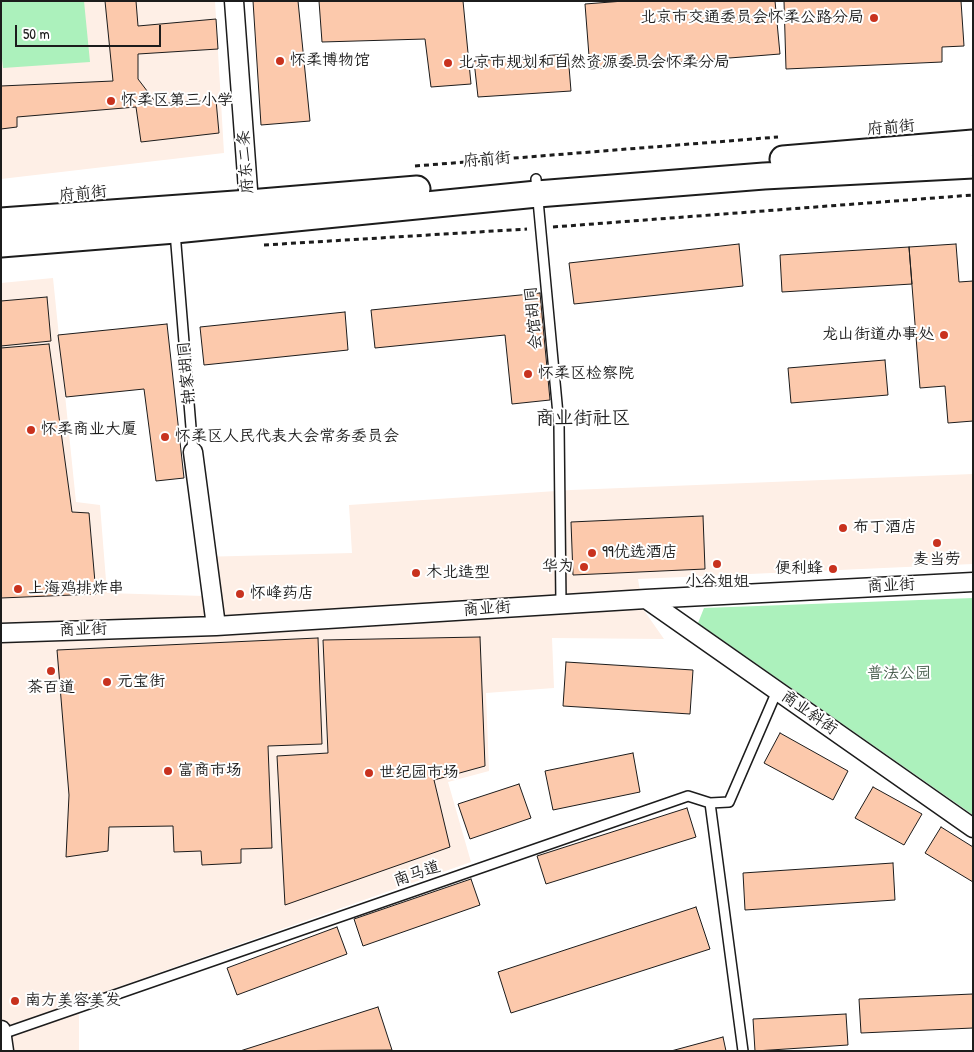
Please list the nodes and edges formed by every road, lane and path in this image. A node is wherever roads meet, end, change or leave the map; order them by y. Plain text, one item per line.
1 (234, 1) edge
2 (784, 136) dead end
3 (973, 143) edge
4 (406, 166) dead end
5 (973, 166) edge
6 (536, 187) junction
7 (973, 195) edge
8 (249, 203) junction
9 (174, 220) junction
10 (1, 221) edge
11 (541, 228) junction
12 (1, 244) edge
13 (255, 246) dead end
14 (193, 452) joint
15 (973, 582) edge
16 (646, 599) junction
17 (562, 604) junction
18 (216, 626) junction
19 (1, 633) edge
20 (777, 691) junction
21 (710, 804) junction
22 (973, 828) edge
23 (1, 1030) edge
24 (2, 1034) edge
25 (4, 1051) edge
26 (743, 1051) edge

1 - 8 street, 府东二条
2 - 4 path, 府前街
3 - 6 main road, 府前街
5 - 6 main road, 府前街
6 - 8 main road, 府前街
6 - 9 main road, 府前街
6 - 11 lane, 会馆胡同
7 - 11 path
8 - 9 main road, 府前街
9 - 10 main road, 府前街
9 - 12 main road, 府前街
9 - 14 lane, 钟家胡同
11 - 13 path
11 - 17 lane, 会馆胡同
14 - 18 street, 钟家胡同
15 - 16 street, 商业街
16 - 17 street, 商业街
16 - 20 street, 商业斜街
17 - 18 street, 商业街
18 - 19 street, 商业街
20 - 21 lane
20 - 22 street, 商业斜街
21 - 24 lane, 南马道
21 - 26 lane
23 - 24 street
24 - 25 street

